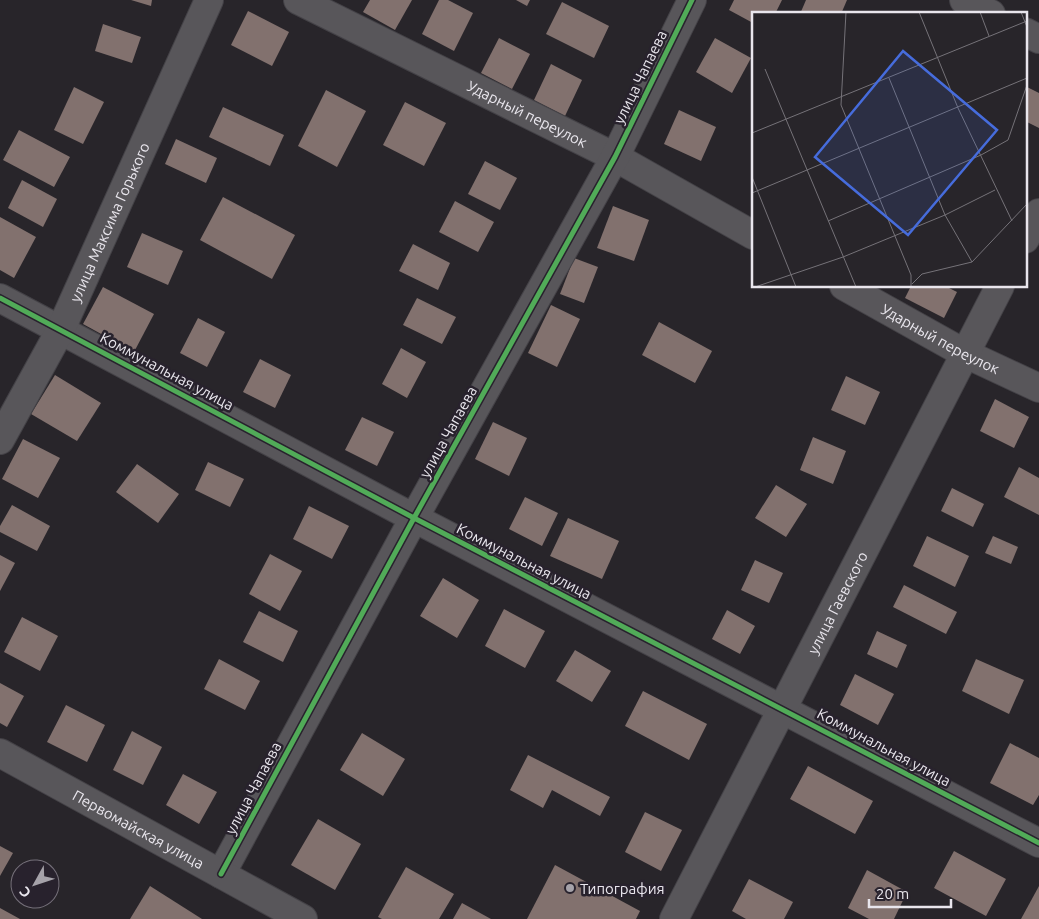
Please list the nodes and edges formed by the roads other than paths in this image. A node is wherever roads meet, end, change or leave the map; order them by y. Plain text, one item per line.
1 (209, 0) edge
2 (298, 0) edge
3 (692, 0) edge
4 (964, 0) edge
5 (987, 12) edge
6 (1026, 32) edge
7 (1039, 39) edge
8 (615, 157) junction
9 (1039, 213) edge
10 (752, 234) edge
11 (1026, 237) edge
12 (848, 288) edge
13 (999, 288) edge
14 (0, 298) edge
15 (61, 329) junction
16 (964, 354) junction
17 (1039, 388) edge
18 (0, 440) edge
19 (414, 518) junction
20 (782, 708) junction
21 (0, 753) edge
22 (1039, 842) edge
23 (221, 874) junction
24 (303, 919) edge
25 (674, 919) edge

1 - 15 street, улица Максима Горького
2 - 8 street, Ударный переулок
3 - 8 street, улица Чапаева
4 - 5 street
6 - 7 street
8 - 10 street, Ударный переулок
8 - 19 street, улица Чапаева
9 - 11 street
12 - 16 street, Ударный переулок
13 - 16 street, улица Гаевского
14 - 15 street, Коммунальная улица
15 - 18 street, улица Максима Горького
15 - 19 street, Коммунальная улица
16 - 17 street, Ударный переулок
16 - 20 street, улица Гаевского
19 - 20 street, Коммунальная улица
19 - 23 street, улица Чапаева
20 - 22 street, Коммунальная улица
20 - 25 street, улица Гаевского
21 - 23 street, Первомайская улица
23 - 24 street, Первомайская улица

